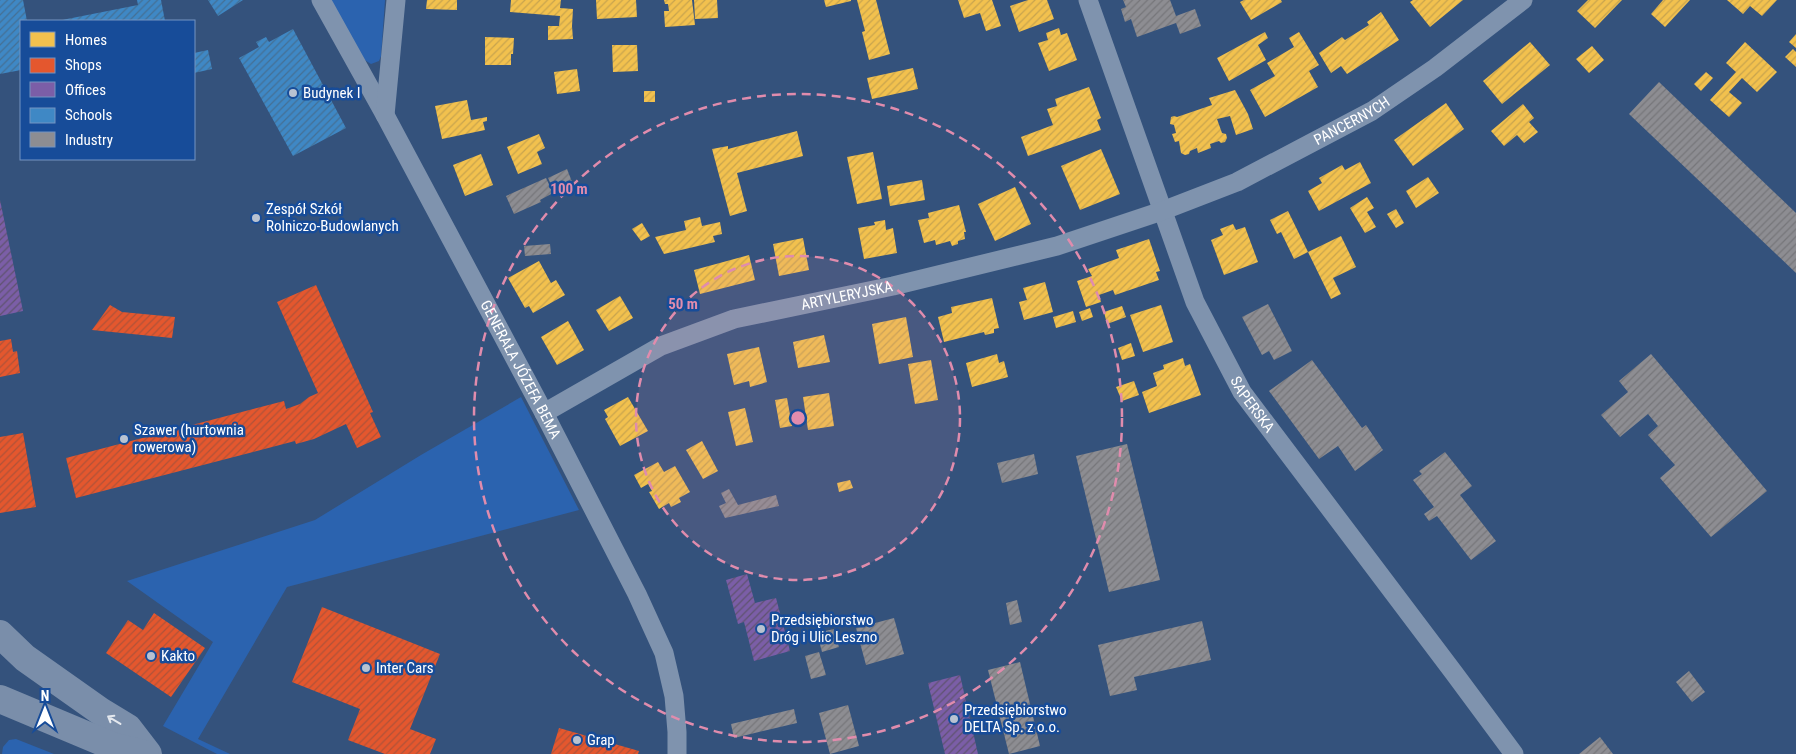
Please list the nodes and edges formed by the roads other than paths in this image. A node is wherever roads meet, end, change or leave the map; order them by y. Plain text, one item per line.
1 (321, 0) edge
2 (396, 0) edge
3 (1088, 0) edge
4 (1522, 0) edge
5 (385, 114) junction
6 (1162, 211) junction
7 (544, 413) junction
8 (0, 634) edge
9 (12, 656) edge
10 (0, 699) edge
11 (42, 716) junction
12 (0, 718) edge
13 (146, 754) edge
14 (676, 754) edge
15 (1514, 754) edge

1 - 5 street, GENERAŁA JÓZEFA BEMA
2 - 5 street
3 - 6 street, SAPERSKA
4 - 6 street, PANCERNYCH
5 - 7 street, GENERAŁA JÓZEFA BEMA
6 - 7 street, ARTYLERYJSKA
6 - 15 street, SAPERSKA
7 - 14 street, GENERAŁA JÓZEFA BEMA
8 - 9 street
13 -> 9 street
10 - 11 street
11 - 12 street
11 - 13 street

